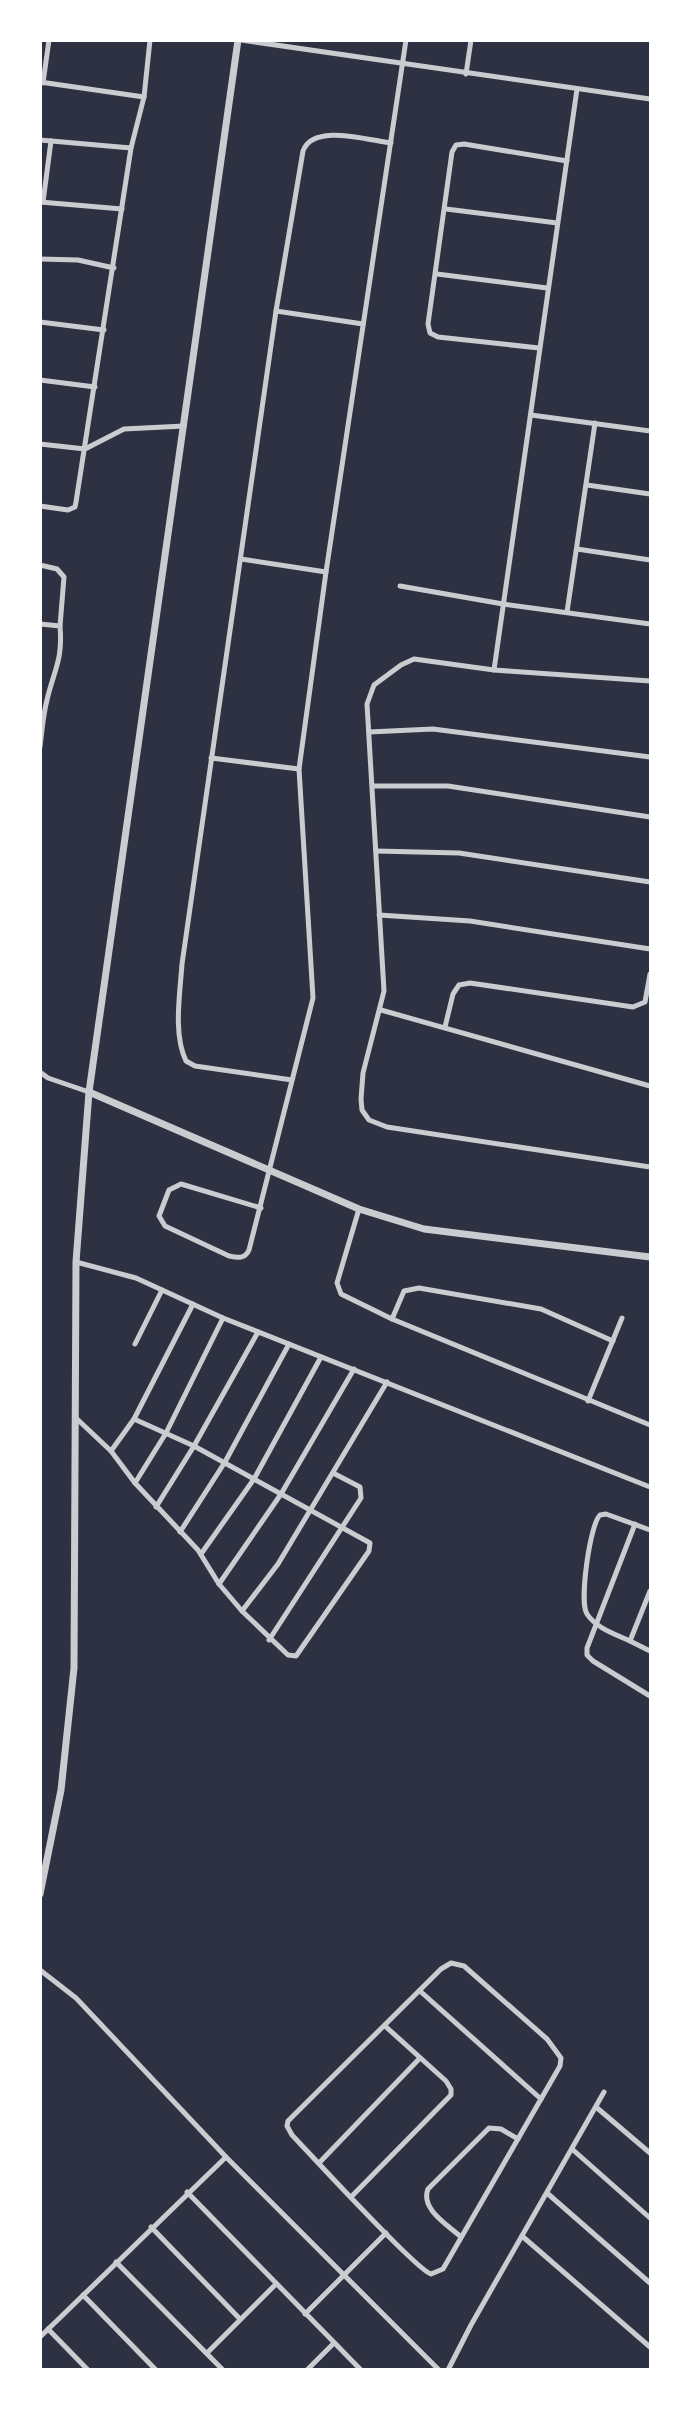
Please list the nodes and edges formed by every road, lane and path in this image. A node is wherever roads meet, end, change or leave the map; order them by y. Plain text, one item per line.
1 (49, 40) edge
2 (150, 40) edge
3 (239, 40) edge
4 (406, 40) edge
5 (471, 40) edge
6 (403, 65) junction
7 (466, 74) junction
8 (42, 82) edge
9 (577, 89) junction
10 (144, 97) junction
11 (651, 99) edge
12 (40, 140) edge
13 (51, 141) junction
14 (391, 143) junction
15 (131, 148) junction
16 (567, 161) junction
17 (41, 202) edge
18 (122, 209) junction
19 (446, 209) junction
20 (557, 223) junction
21 (40, 259) edge
22 (114, 268) junction
23 (437, 274) junction
24 (547, 288) junction
25 (276, 311) junction
26 (40, 322) edge
27 (363, 324) junction
28 (104, 330) junction
29 (539, 348) junction
30 (40, 380) edge
31 (95, 387) junction
32 (531, 415) junction
33 (595, 423) junction
34 (184, 426) junction
35 (651, 431) edge
36 (40, 444) edge
37 (85, 448) junction
38 (587, 485) junction
39 (651, 494) edge
40 (40, 506) edge
41 (577, 549) junction
42 (241, 559) junction
43 (651, 560) edge
44 (40, 565) edge
45 (326, 572) junction
46 (400, 586) dead end
47 (503, 604) junction
48 (567, 612) junction
49 (40, 624) edge
50 (651, 624) edge
51 (60, 626) junction
52 (494, 670) junction
53 (651, 681) edge
54 (369, 732) junction
55 (40, 747) edge
56 (651, 757) edge
57 (211, 758) junction
58 (299, 770) junction
59 (373, 786) junction
60 (651, 817) edge
61 (376, 851) junction
62 (651, 882) edge
63 (379, 915) junction
64 (651, 949) edge
65 (651, 974) edge
66 (381, 1010) junction
67 (444, 1027) junction
68 (40, 1072) edge
69 (292, 1080) junction
70 (651, 1086) edge
71 (89, 1092) junction
72 (651, 1167) edge
73 (271, 1170) junction
74 (261, 1208) junction
75 (359, 1209) junction
76 (651, 1257) edge
77 (76, 1262) junction
78 (162, 1290) junction
79 (193, 1304) junction
80 (223, 1318) junction
81 (622, 1318) dead end
82 (392, 1319) junction
83 (258, 1332) junction
84 (613, 1341) junction
85 (135, 1344) dead end
86 (289, 1344) junction
87 (321, 1357) junction
88 (354, 1369) junction
89 (387, 1382) junction
90 (588, 1401) junction
91 (77, 1419) junction
92 (134, 1419) junction
93 (650, 1423) edge
94 (166, 1433) junction
95 (195, 1446) junction
96 (111, 1451) junction
97 (225, 1462) junction
98 (333, 1473) junction
99 (254, 1479) junction
100 (135, 1483) junction
101 (651, 1487) edge
102 (281, 1494) junction
103 (156, 1507) junction
104 (311, 1510) junction
105 (635, 1524) junction
106 (342, 1528) junction
107 (651, 1530) edge
108 (180, 1532) junction
109 (201, 1554) junction
110 (219, 1584) junction
111 (651, 1591) edge
112 (242, 1611) junction
113 (596, 1625) junction
114 (269, 1640) junction
115 (630, 1641) junction
116 (651, 1652) edge
117 (651, 1696) edge
118 (40, 1894) edge
119 (40, 1970) edge
120 (420, 1991) junction
121 (385, 2026) junction
122 (420, 2058) junction
123 (604, 2092) dead end
124 (541, 2099) junction
125 (596, 2107) junction
126 (518, 2139) junction
127 (572, 2149) junction
128 (651, 2153) edge
129 (226, 2157) junction
130 (319, 2163) junction
131 (187, 2192) junction
132 (547, 2193) junction
133 (351, 2196) junction
134 (651, 2218) edge
135 (152, 2227) junction
136 (386, 2233) junction
137 (522, 2236) junction
138 (461, 2237) junction
139 (116, 2262) junction
140 (344, 2273) junction
141 (651, 2283) edge
142 (276, 2284) junction
143 (83, 2295) junction
144 (305, 2314) junction
145 (240, 2319) junction
146 (48, 2330) junction
147 (40, 2337) edge
148 (333, 2343) junction
149 (651, 2347) edge
150 (207, 2353) junction
151 (88, 2370) edge
152 (156, 2370) edge
153 (223, 2370) edge
154 (307, 2370) edge
155 (361, 2370) edge
156 (439, 2370) edge
157 (448, 2370) edge

1 - 8 street
2 - 10 street
3 - 6 street
3 - 34 street
4 - 6 street
5 - 7 street
6 - 7 street
6 - 14 street
7 - 9 street
8 - 10 street
9 - 11 street
9 - 16 street
10 - 15 street
12 - 13 street
13 - 15 street
13 - 17 street
14 - 25 street
14 - 27 street
15 - 18 street
16 - 19 street
16 - 20 street
17 - 18 street
18 - 22 street
19 - 20 street
19 - 23 street
20 - 24 street
21 - 22 street
22 - 28 street
23 - 24 street
23 - 29 street
24 - 29 street
25 - 27 street
25 - 42 street
26 - 28 street
27 - 45 street
28 - 31 street
29 - 32 street
30 - 31 street
31 - 37 street
32 - 33 street
32 - 47 street
33 - 35 street
33 - 38 street
34 - 37 street
34 - 71 street
36 - 37 street
37 - 40 street
38 - 39 street
38 - 41 street
41 - 43 street
41 - 48 street
42 - 45 street
42 - 57 street
44 - 51 street
45 - 58 street
46 - 47 street
47 - 48 street
47 - 52 street
48 - 50 street
49 - 51 street
51 - 55 street
52 - 53 street
52 - 54 street
54 - 56 street
54 - 59 street
57 - 58 street
57 - 69 street
58 - 69 street
59 - 60 street
59 - 61 street
61 - 62 street
61 - 63 street
63 - 64 street
63 - 66 street
65 - 67 street
66 - 67 street
66 - 72 street
67 - 70 street
68 - 71 street
69 - 73 street
71 - 73 street
71 - 77 street
73 - 74 street
73 - 75 street
74 - 74 street
75 - 76 street
75 - 82 street
77 - 78 street
77 - 91 street
78 - 79 street
78 - 85 street
79 - 80 street
79 - 92 street
80 - 83 street
80 - 94 street
81 - 84 street
82 - 84 street
82 - 90 street
83 - 86 street
83 - 95 street
84 - 90 street
86 - 87 street
86 - 97 street
87 - 88 street
87 - 99 street
88 - 89 street
88 - 102 street
89 - 98 street
89 - 101 street
90 - 93 street
91 - 96 street
91 - 118 street
92 - 94 street
92 - 96 street
94 - 95 street
94 - 100 street
95 - 97 street
95 - 103 street
96 - 100 street
97 - 99 street
97 - 108 street
98 - 104 street
98 - 106 street
99 - 102 street
99 - 109 street
100 - 103 street
102 - 104 street
102 - 110 street
103 - 108 street
104 - 106 street
104 - 112 street
105 - 107 street
105 - 113 street
105 - 113 street
106 - 114 street
106 - 114 street
108 - 109 street
109 - 110 street
110 - 112 street
111 - 115 street
112 - 114 street
113 - 115 street
113 - 117 street
115 - 116 street
119 - 129 street
120 - 121 street
120 - 124 street
120 - 124 street
121 - 122 street
121 - 130 street
122 - 130 street
122 - 133 street
123 - 125 street
124 - 126 street
125 - 127 street
125 - 128 street
126 - 138 street
126 - 138 street
127 - 132 street
127 - 134 street
129 - 131 street
129 - 140 street
130 - 133 street
131 - 135 street
131 - 142 street
132 - 137 street
132 - 141 street
133 - 136 street
135 - 139 street
135 - 145 street
136 - 138 street
136 - 140 street
137 - 149 street
137 - 157 street
139 - 143 street
139 - 150 street
140 - 144 street
140 - 156 street
142 - 144 street
142 - 145 street
143 - 146 street
143 - 152 street
144 - 148 street
145 - 150 street
146 - 147 street
146 - 151 street
148 - 154 street
148 - 155 street
150 - 153 street

